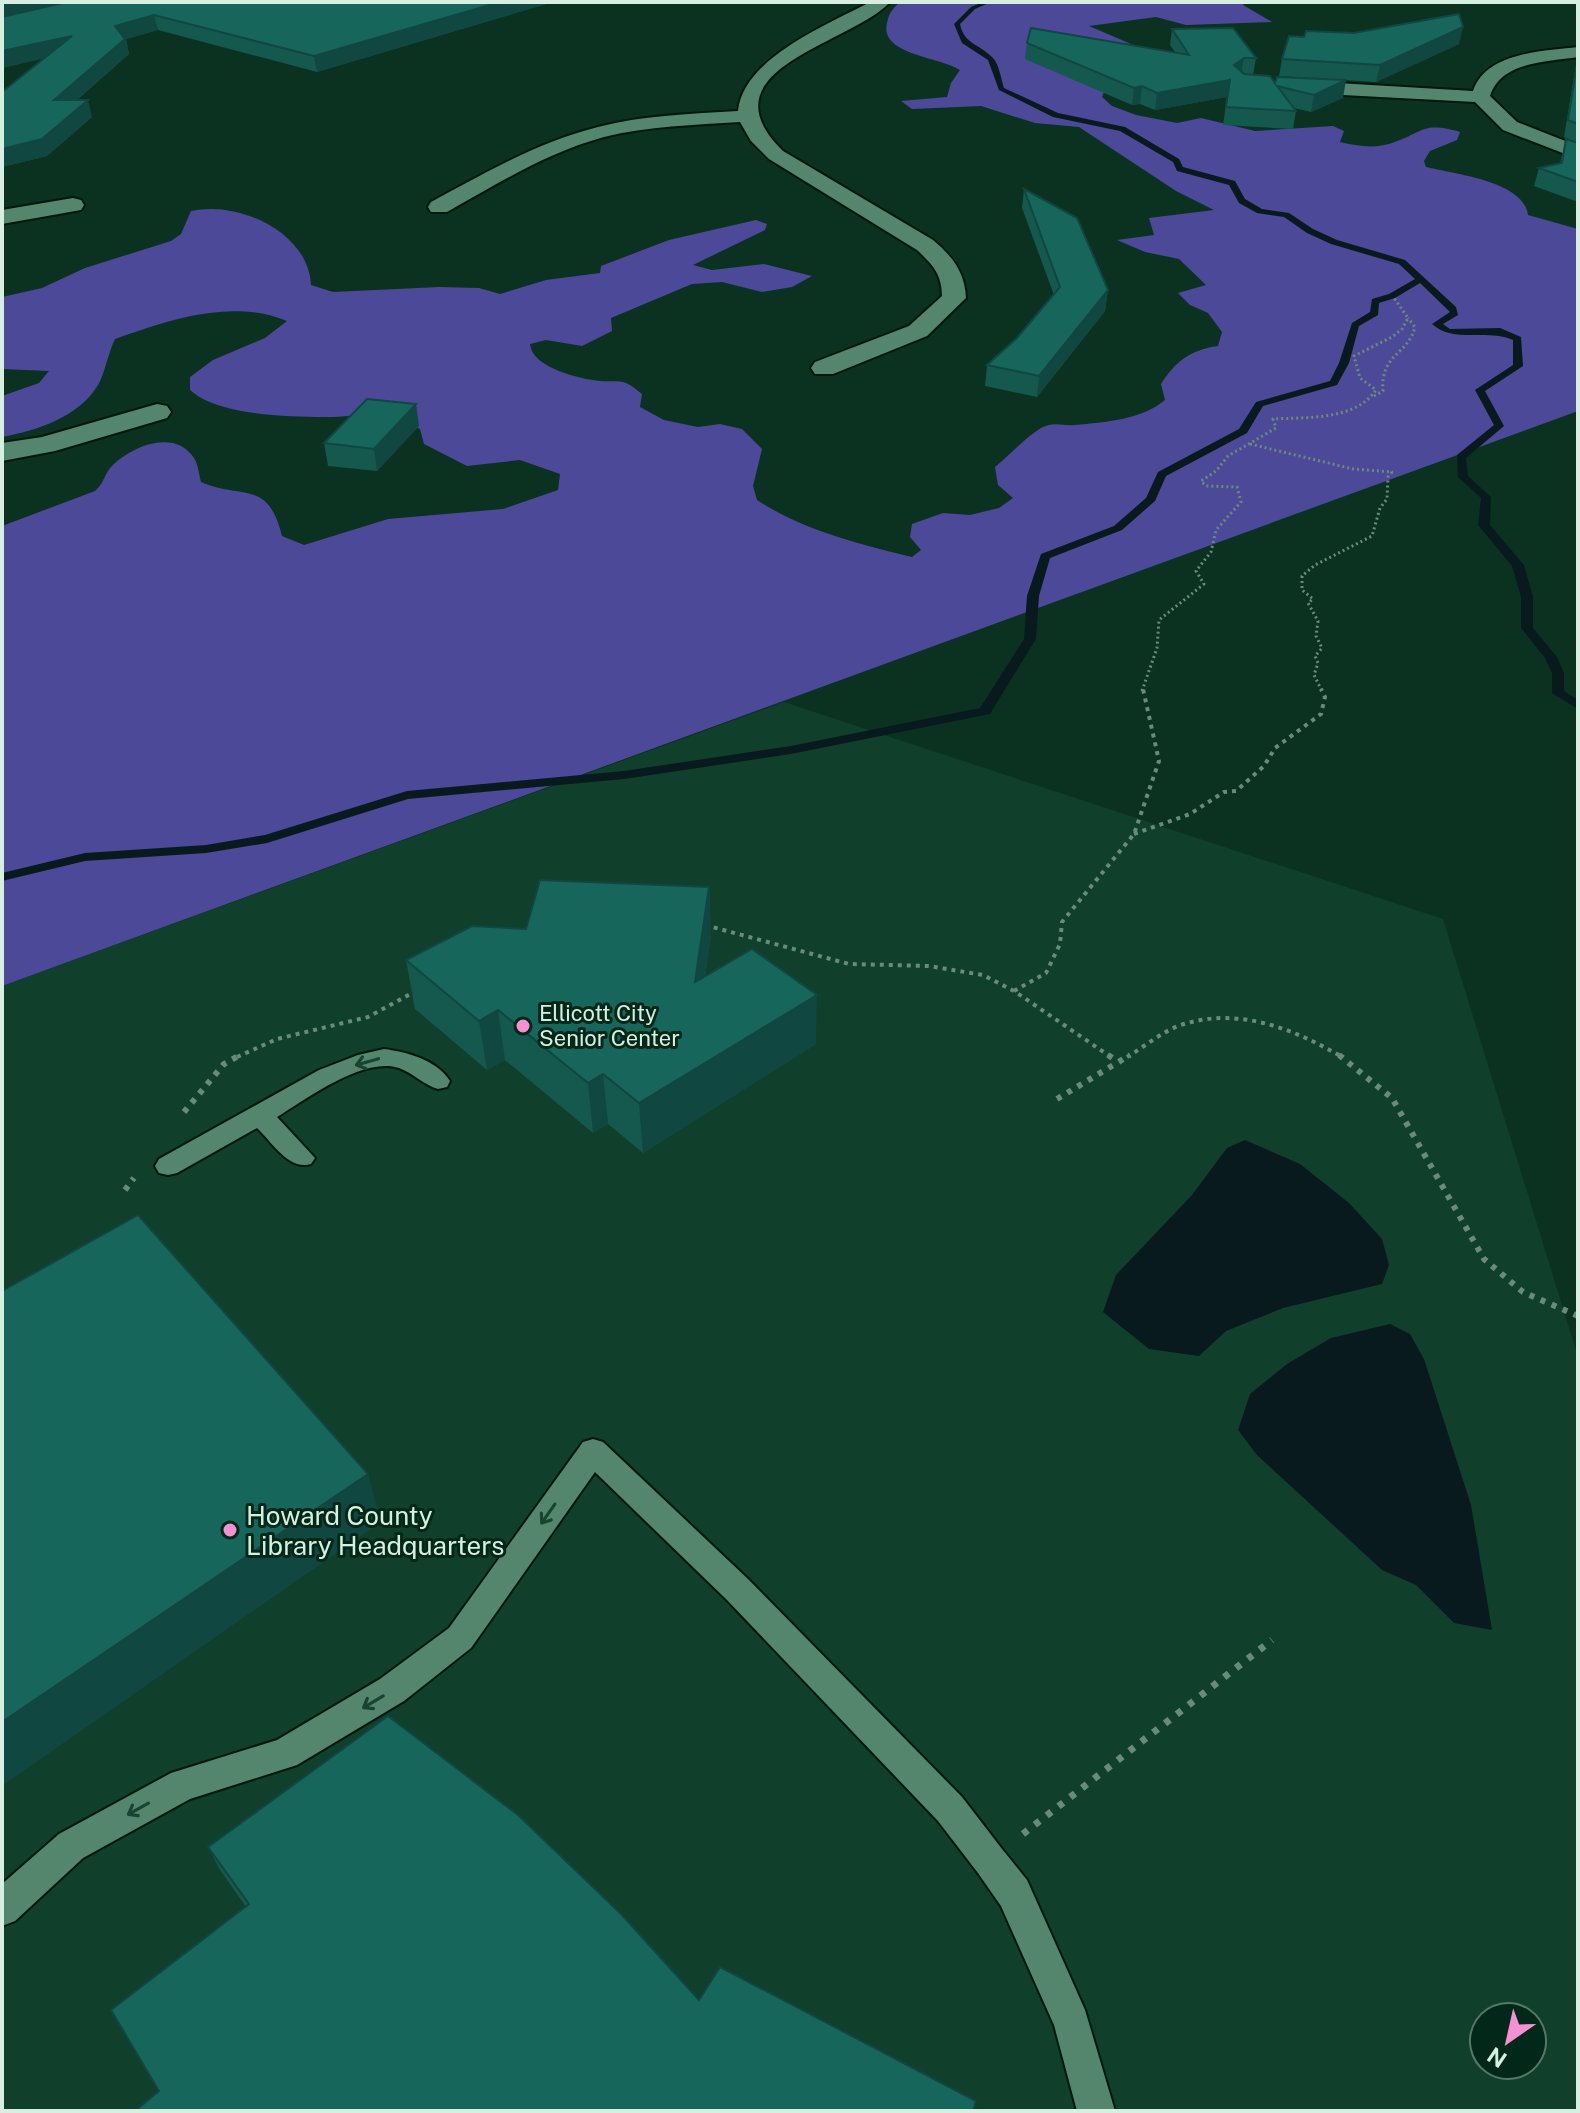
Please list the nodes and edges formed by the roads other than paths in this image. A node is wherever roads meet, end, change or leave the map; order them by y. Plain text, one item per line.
1 (882, 2) edge
2 (1578, 52) edge
3 (1271, 85) edge
4 (1480, 97) junction
5 (747, 116) junction
6 (1578, 153) edge
7 (73, 205) dead end
8 (439, 207) dead end
9 (2, 217) edge
10 (824, 368) dead end
11 (157, 412) dead end
12 (2, 452) edge
13 (438, 1081) dead end
14 (260, 1115) junction
15 (302, 1158) dead end
16 (168, 1166) dead end
17 (2, 1908) edge
18 (1096, 2111) edge

1 - 5 street
2 - 4 street
3 - 4 street
4 - 6 street
5 - 8 street
5 - 10 street
7 - 9 street
11 - 12 street
13 -> 14 lane
14 - 15 lane
14 - 16 lane
18 -> 17 lane

